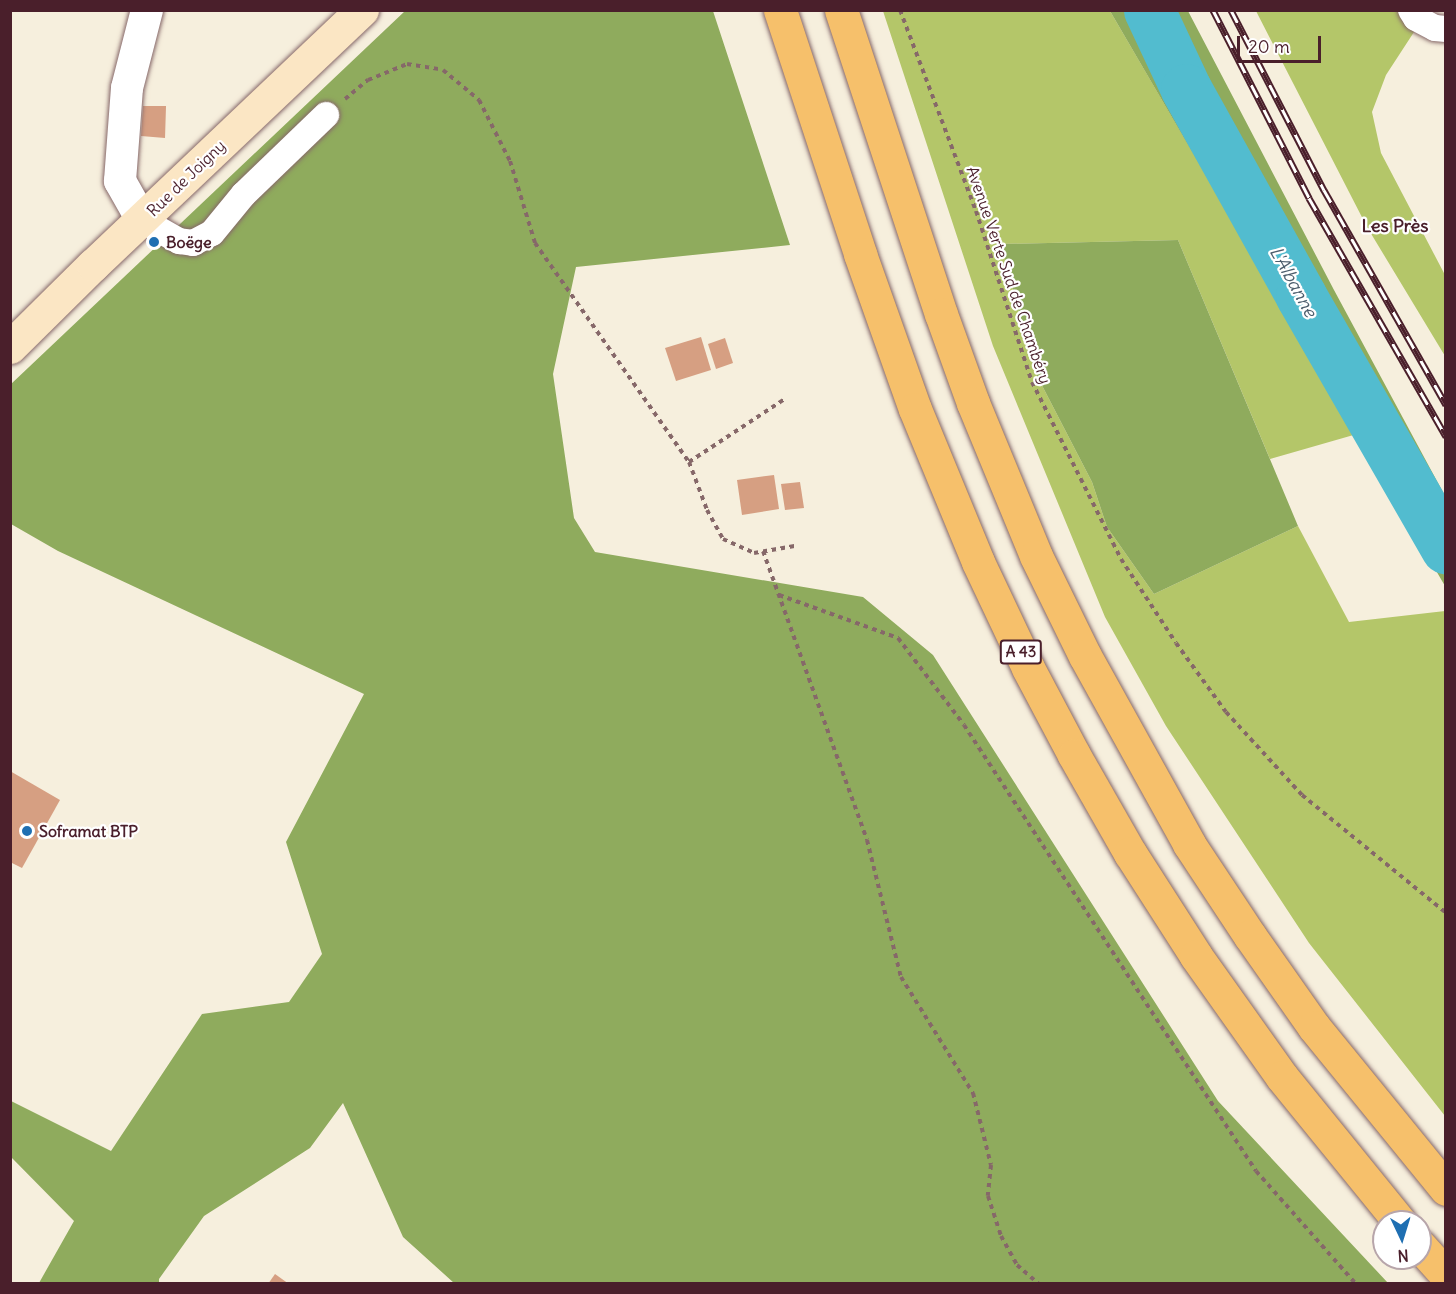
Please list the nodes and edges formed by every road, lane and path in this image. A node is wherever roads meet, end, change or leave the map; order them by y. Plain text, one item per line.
1 (147, 10) edge
2 (362, 10) edge
3 (780, 10) edge
4 (841, 10) edge
5 (900, 10) edge
6 (1411, 10) edge
7 (1446, 29) edge
8 (326, 115) joint
9 (142, 220) junction
10 (10, 346) edge
11 (783, 400) dead end
12 (689, 462) junction
13 (794, 546) dead end
14 (763, 551) junction
15 (779, 595) junction
16 (1446, 913) edge
17 (1446, 1189) edge
18 (1390, 1210) edge
19 (1432, 1259) edge
20 (1446, 1275) edge
21 (1039, 1284) edge
22 (1356, 1284) edge

1 - 9 street
2 - 9 main road, Rue de Joigny
3 - 18 highway, A 43
4 - 17 highway
5 - 16 path, Avenue Verte Sud de Chambéry
6 - 7 street
8 - 9 street
8 - 12 path
9 - 10 main road, Rue de Joigny
11 - 12 path
12 - 14 path
13 - 14 path
14 - 15 path
15 - 21 path
15 - 22 path
19 - 20 highway

